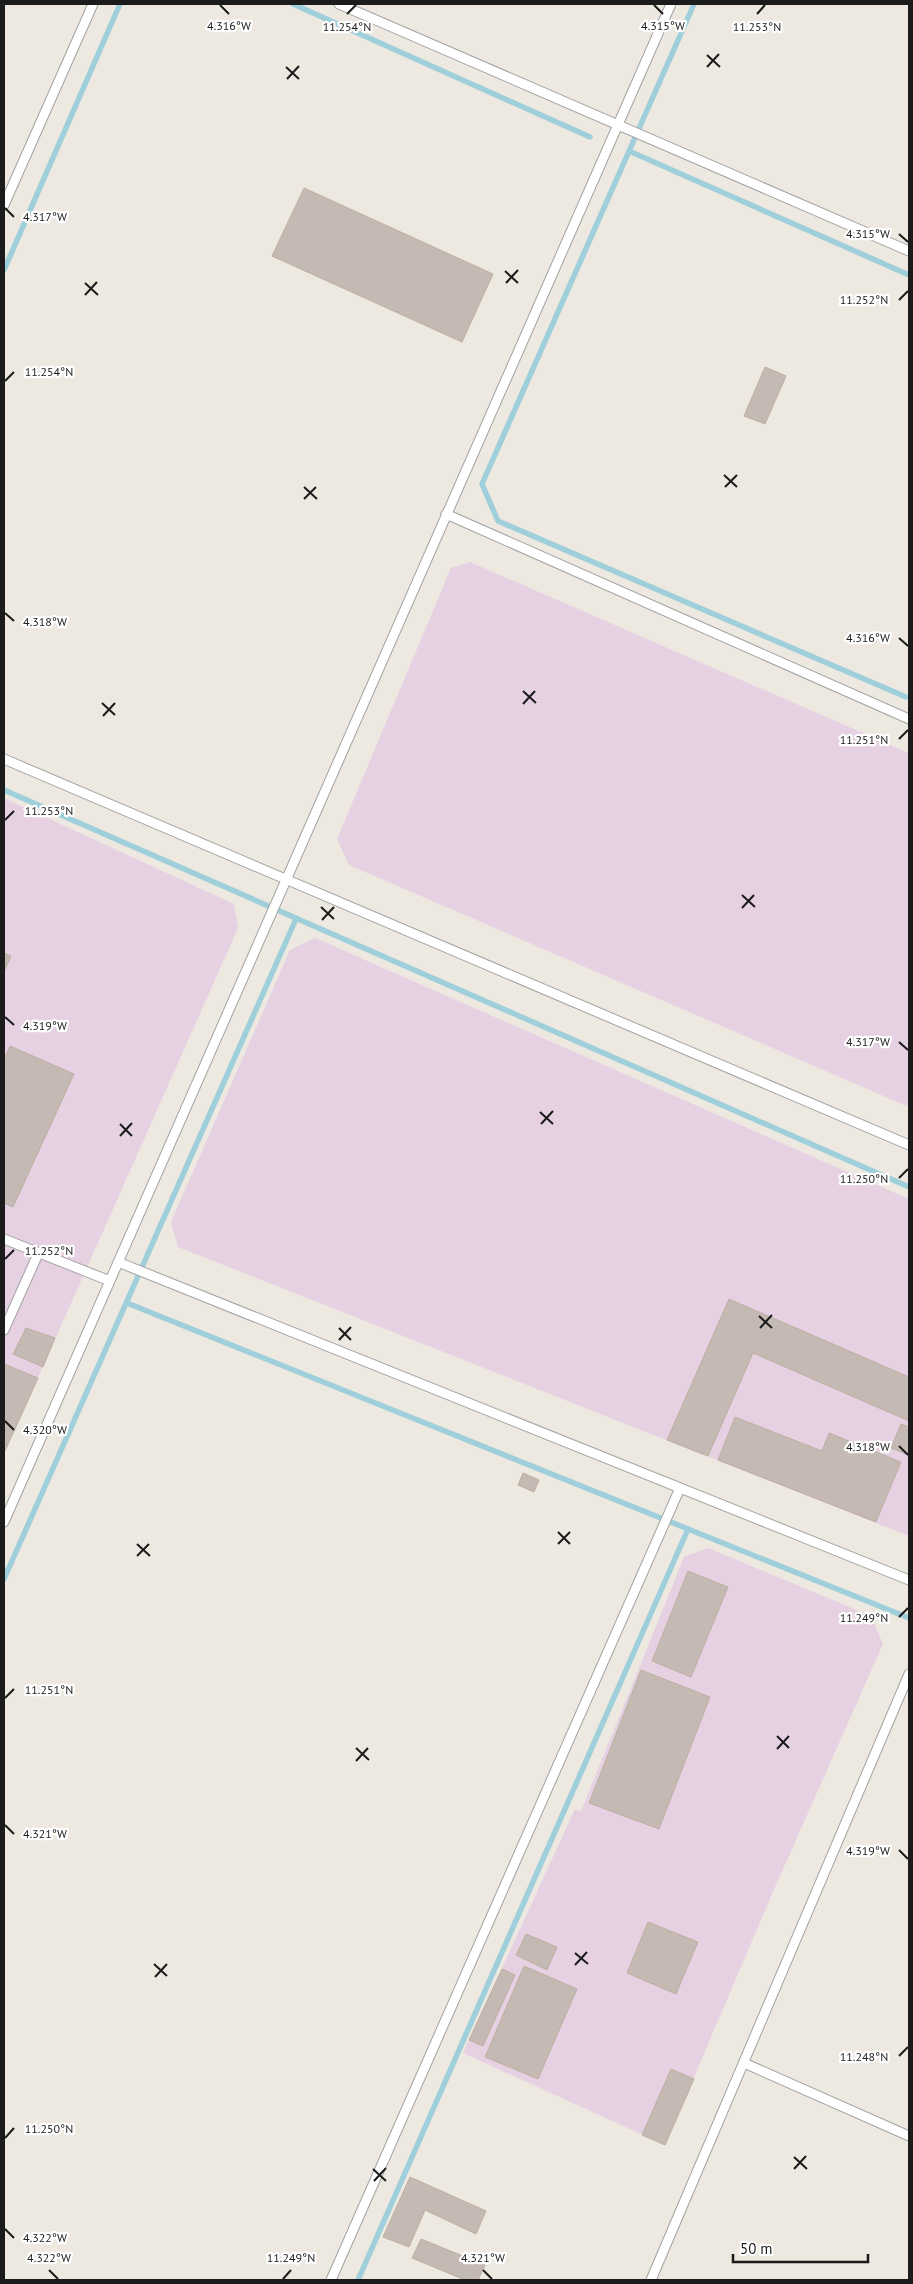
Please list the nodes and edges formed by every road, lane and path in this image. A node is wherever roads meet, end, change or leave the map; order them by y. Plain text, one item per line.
1 (92, 4) edge
2 (339, 4) edge
3 (671, 4) edge
4 (4, 205) edge
5 (909, 251) edge
6 (446, 514) junction
7 (909, 719) edge
8 (4, 759) edge
9 (287, 878) junction
10 (909, 1145) edge
11 (4, 1239) edge
12 (38, 1254) junction
13 (118, 1262) junction
14 (110, 1281) junction
15 (4, 1330) edge
16 (680, 1488) junction
17 (4, 1522) edge
18 (909, 1580) edge
19 (909, 1674) edge
20 (744, 2063) junction
21 (909, 2136) edge
22 (331, 2280) edge
23 (652, 2280) edge

1 - 4 lane
2 - 5 lane
3 - 6 lane
6 - 7 lane
6 - 9 lane
8 - 9 lane
9 - 10 lane
9 - 13 lane
11 - 12 lane
12 - 14 lane
12 - 15 lane
13 - 14 lane
13 - 16 lane
14 - 17 lane
16 - 18 lane
16 - 22 lane
19 - 20 lane
20 - 21 lane
20 - 23 lane

